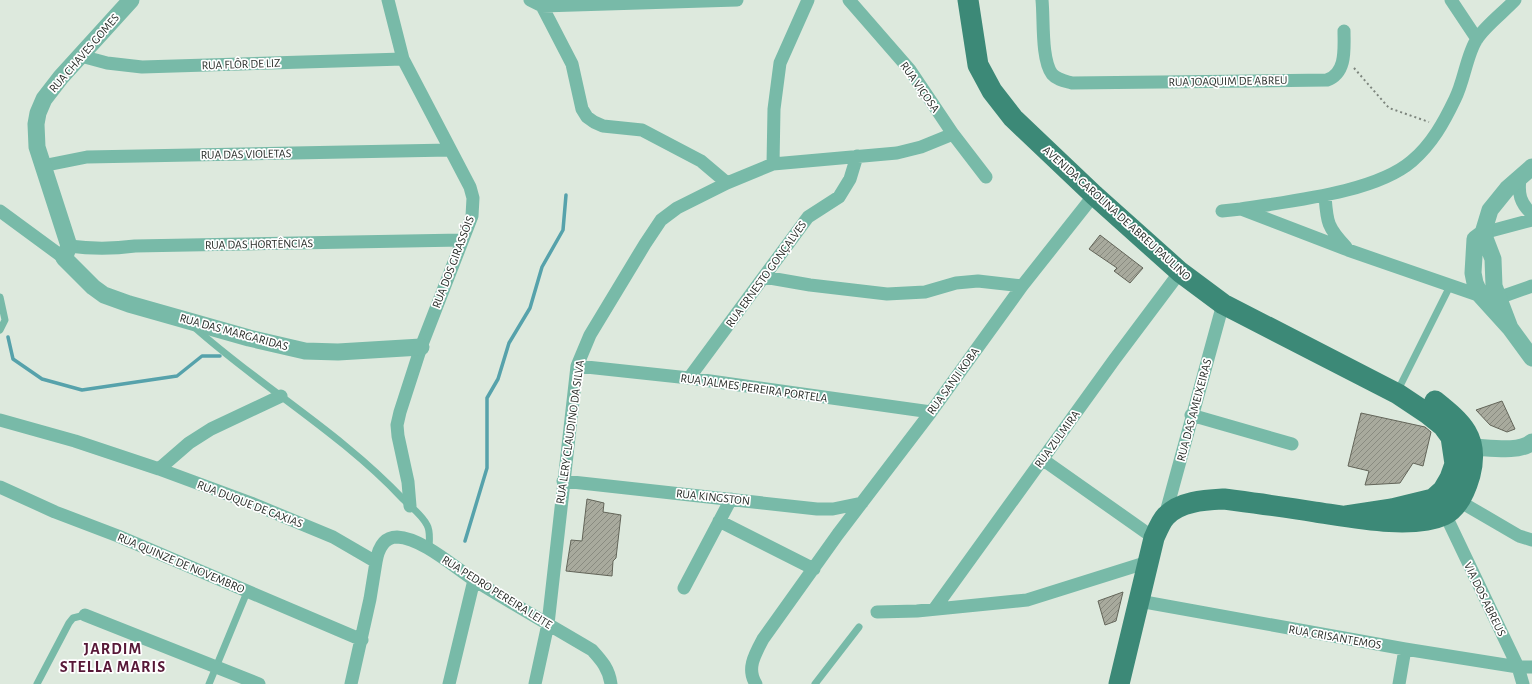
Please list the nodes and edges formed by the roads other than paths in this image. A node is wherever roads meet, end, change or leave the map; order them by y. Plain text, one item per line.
1 (131, 0) edge
2 (388, 0) edge
3 (737, 0) edge
4 (808, 0) edge
5 (849, 0) edge
6 (968, 0) edge
7 (1042, 0) edge
8 (1451, 0) edge
9 (1515, 0) edge
10 (536, 3) edge
11 (1344, 31) dead end
12 (1476, 39) junction
13 (81, 56) junction
14 (403, 59) junction
15 (953, 134) junction
16 (450, 150) junction
17 (857, 156) junction
18 (773, 164) junction
19 (42, 166) junction
20 (1526, 172) edge
21 (986, 177) dead end
22 (727, 182) junction
23 (1094, 195) junction
24 (1325, 196) junction
25 (1241, 209) junction
26 (0, 210) edge
27 (1222, 210) dead end
28 (1532, 214) edge
29 (1532, 220) edge
30 (1483, 233) junction
31 (462, 240) junction
32 (1348, 250) junction
33 (67, 252) junction
34 (1180, 272) junction
35 (764, 277) junction
36 (1022, 286) junction
37 (1450, 286) junction
38 (1532, 286) edge
39 (1481, 296) junction
40 (0, 297) edge
41 (1498, 298) junction
42 (1223, 304) junction
43 (186, 320) junction
44 (1510, 328) junction
45 (0, 330) edge
46 (421, 347) junction
47 (1532, 358) edge
48 (577, 366) junction
49 (1362, 375) junction
50 (688, 378) junction
51 (1401, 384) junction
52 (281, 396) junction
53 (931, 412) junction
54 (1192, 415) junction
55 (0, 420) edge
56 (1532, 442) edge
57 (1292, 444) dead end
58 (1462, 447) junction
59 (1042, 459) junction
60 (159, 469) junction
61 (563, 481) junction
62 (0, 488) edge
63 (731, 499) junction
64 (862, 503) junction
65 (1446, 505) junction
66 (410, 506) junction
67 (1165, 516) junction
68 (719, 521) junction
69 (1154, 538) junction
70 (1532, 540) edge
71 (429, 550) junction
72 (376, 562) junction
73 (1148, 562) junction
74 (814, 569) junction
75 (474, 580) junction
76 (684, 588) dead end
77 (247, 592) junction
78 (1139, 601) junction
79 (935, 608) junction
80 (877, 612) dead end
81 (85, 615) joint
82 (548, 624) junction
83 (859, 627) dead end
84 (362, 640) junction
85 (1405, 649) junction
86 (217, 667) junction
87 (1518, 667) junction
88 (1532, 667) edge
89 (37, 684) edge
90 (209, 684) edge
91 (260, 684) edge
92 (351, 684) edge
93 (449, 684) edge
94 (535, 684) edge
95 (611, 684) edge
96 (756, 684) edge
97 (815, 684) edge
98 (1119, 684) edge
99 (1399, 684) edge
100 (1523, 684) edge

1 - 13 street, RUA CHAVES GOMES
2 - 14 street, RUA DOS GIRASSÓIS
3 - 10 street
4 - 18 street
5 - 15 street, RUA VIÇOSA
6 - 23 main road, AVENIDA CAROLINA DE ABREU PAULINO
7 - 11 street, RUA JOAQUIM DE ABREU
8 - 12 street
9 - 12 street
10 - 22 street
12 - 24 street
13 - 14 street, RUA FLÔR DE LIZ
13 - 19 street, RUA CHAVES GOMES
14 - 16 street, RUA DOS GIRASSÓIS
15 - 17 street, RUA LERY CLAUDINO DA SILVA
15 - 21 street, RUA VIÇOSA
16 - 19 street, RUA DAS VIOLETAS
16 - 31 street, RUA DOS GIRASSÓIS
17 - 18 street, RUA LERY CLAUDINO DA SILVA
17 - 35 street, RUA ERNESTO GONÇALVES
18 - 22 street, RUA LERY CLAUDINO DA SILVA
19 - 33 street, RUA CHAVES GOMES
20 - 28 street
20 - 30 street
22 - 48 street, RUA LERY CLAUDINO DA SILVA
23 - 34 main road, AVENIDA CAROLINA DE ABREU PAULINO
23 - 36 street, RUA SANJI KOBA
24 - 25 street
24 - 32 street
25 - 27 street
25 - 32 street
26 - 33 street
29 - 30 street
30 - 39 street
30 - 41 street
31 - 33 street, RUA DAS HORTÊNCIAS
31 - 46 street, RUA DOS GIRASSÓIS
32 - 37 street
33 - 43 street, RUA DAS MARGARIDAS
34 - 42 main road, AVENIDA CAROLINA DE ABREU PAULINO
34 - 59 street, RUA ZULMIRA
35 - 36 street
35 - 50 street, RUA ERNESTO GONÇALVES
36 - 53 street, RUA SANJI KOBA
37 - 39 street
37 - 51 lane
38 - 41 street
39 - 41 street
39 - 44 street
40 - 45 lane
41 - 44 street
42 - 49 main road, AVENIDA CAROLINA DE ABREU PAULINO
42 - 54 street, RUA DAS AMEIXEIRAS
43 - 46 street, RUA DAS MARGARIDAS
43 - 52 lane
44 - 47 street
46 - 66 street, RUA DOS GIRASSÓIS
48 - 50 street, RUA JALMES PEREIRA PORTELA
48 - 61 street, RUA LERY CLAUDINO DA SILVA
49 - 51 main road, AVENIDA CAROLINA DE ABREU PAULINO
49 - 58 main road, AVENIDA CAROLINA DE ABREU PAULINO
50 - 53 street, RUA JALMES PEREIRA PORTELA
51 - 58 main road, AVENIDA CAROLINA DE ABREU PAULINO
52 - 60 street
52 - 66 lane
53 - 64 street, RUA SANJI KOBA
54 - 57 street
54 - 67 street, RUA DAS AMEIXEIRAS
55 - 60 street, RUA DUQUE DE CAXIAS
56 - 58 street
58 - 65 main road, AVENIDA CAROLINA DE ABREU PAULINO
59 - 69 street
59 - 79 street, RUA ZULMIRA
60 - 72 street, RUA DUQUE DE CAXIAS
61 - 63 street, RUA KINGSTON
61 - 82 street, RUA LERY CLAUDINO DA SILVA
62 - 77 street, RUA QUINZE DE NOVEMBRO
63 - 64 street, RUA KINGSTON
63 - 68 street
64 - 74 street, RUA SANJI KOBA
65 - 67 main road
65 - 70 street
65 - 87 street, VIA DOS ABREUS
66 - 71 lane
67 - 69 main road
68 - 74 street
68 - 76 street
69 - 73 main road
71 - 72 street, RUA PEDRO PEREIRA LEITE
71 - 75 street, RUA PEDRO PEREIRA LEITE
72 - 84 street
73 - 78 main road
73 - 79 street
74 - 96 street, RUA SANJI KOBA
75 - 82 street, RUA PEDRO PEREIRA LEITE
75 - 93 street
77 - 84 street, RUA QUINZE DE NOVEMBRO
77 - 86 lane
78 - 85 street, RUA CRISANTEMOS
78 - 98 main road
79 - 80 street
81 - 86 street
81 - 89 lane
82 - 94 street, RUA LERY CLAUDINO DA SILVA
82 - 95 street, RUA PEDRO PEREIRA LEITE
83 - 97 lane
84 - 92 street
85 - 87 street, RUA CRISANTEMOS
85 - 99 street
86 - 90 lane
86 - 91 street
87 - 88 street, RUA CRISANTEMOS
87 - 100 street, VIA DOS ABREUS

